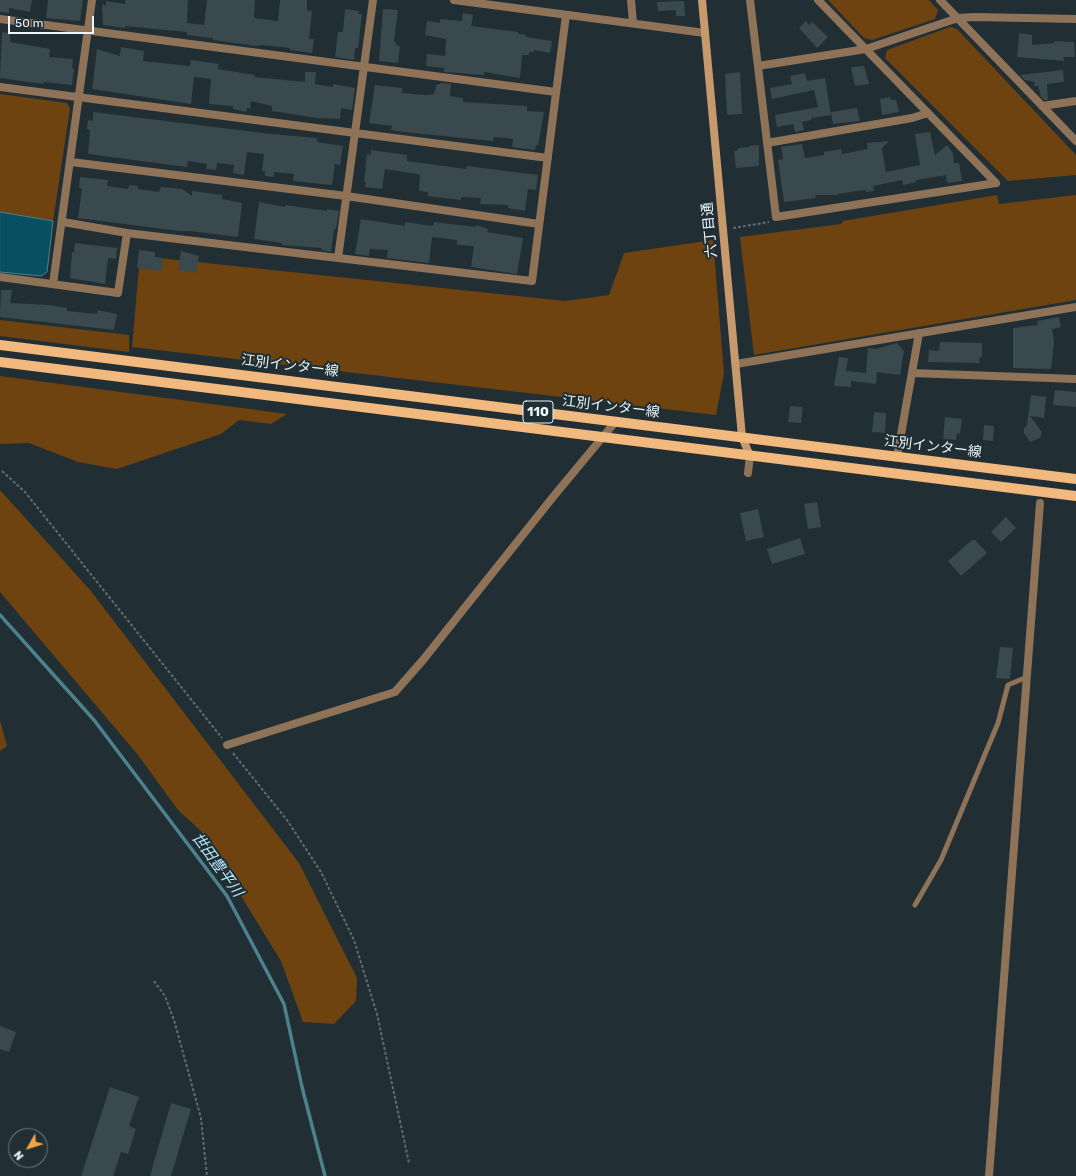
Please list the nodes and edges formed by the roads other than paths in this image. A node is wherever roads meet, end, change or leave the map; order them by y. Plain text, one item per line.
1 (92, 0) edge
2 (373, 0) edge
3 (454, 0) edge
4 (631, 0) edge
5 (702, 0) edge
6 (750, 0) edge
7 (818, 0) edge
8 (940, 0) edge
9 (566, 15) junction
10 (958, 18) junction
11 (1076, 18) edge
12 (0, 19) edge
13 (633, 23) junction
14 (88, 30) junction
15 (705, 33) junction
16 (866, 49) junction
17 (758, 66) junction
18 (364, 67) junction
19 (0, 86) edge
20 (556, 92) junction
21 (79, 96) junction
22 (1076, 101) edge
23 (1042, 106) junction
24 (928, 113) junction
25 (355, 133) junction
26 (1076, 141) edge
27 (767, 143) junction
28 (548, 158) junction
29 (71, 162) junction
30 (346, 196) junction
31 (63, 222) junction
32 (539, 224) junction
33 (127, 233) junction
34 (338, 258) junction
35 (0, 277) edge
36 (53, 284) junction
37 (1076, 307) edge
38 (919, 333) junction
39 (0, 345) edge
40 (0, 362) edge
41 (736, 364) junction
42 (912, 373) junction
43 (1076, 379) edge
44 (616, 421) junction
45 (742, 437) junction
46 (602, 438) junction
47 (750, 456) junction
48 (897, 456) junction
49 (748, 473) dead end
50 (1076, 479) edge
51 (1076, 496) edge
52 (1040, 503) dead end
53 (1027, 677) junction
54 (227, 745) road end
55 (915, 905) dead end
56 (989, 1176) edge

1 - 14 street
2 - 18 street
3 - 9 street
4 - 13 street
5 - 15 street, 六丁目通
6 - 17 street
7 - 16 street
8 - 10 street
9 - 13 street
9 - 20 street
10 - 11 street
10 - 16 street
10 - 23 street
12 - 14 street
13 - 15 street
14 - 18 street
14 - 21 street
15 - 41 street, 六丁目通
16 - 17 street
16 - 24 street
17 - 27 street
18 - 20 street
18 - 25 street
19 - 21 street
20 - 28 street
21 - 25 street
21 - 29 street
22 - 23 street
23 - 26 street
24 - 27 street
24 - 27 street
25 - 28 street
25 - 30 street
28 - 32 street
29 - 30 street
29 - 31 street
30 - 32 street
30 - 34 street
31 - 33 street
31 - 36 street
32 - 34 street
33 - 34 street
33 - 36 street
35 - 36 street
37 - 38 street
38 - 41 street
38 - 42 street
39 - 44 main road, 江別インター線 / 110
40 - 46 main road, 110
41 - 45 street, 六丁目通
42 - 43 street
42 - 48 street
44 - 45 main road, 江別インター線 / 110
44 - 46 street
45 - 47 street, 六丁目通
45 - 48 main road, 江別インター線 / 110
46 - 47 main road, 110
46 - 54 street
47 - 49 street
47 - 51 main road, 110
48 - 50 main road, 江別インター線 / 110
52 - 53 street
53 - 55 lane
53 - 56 street

